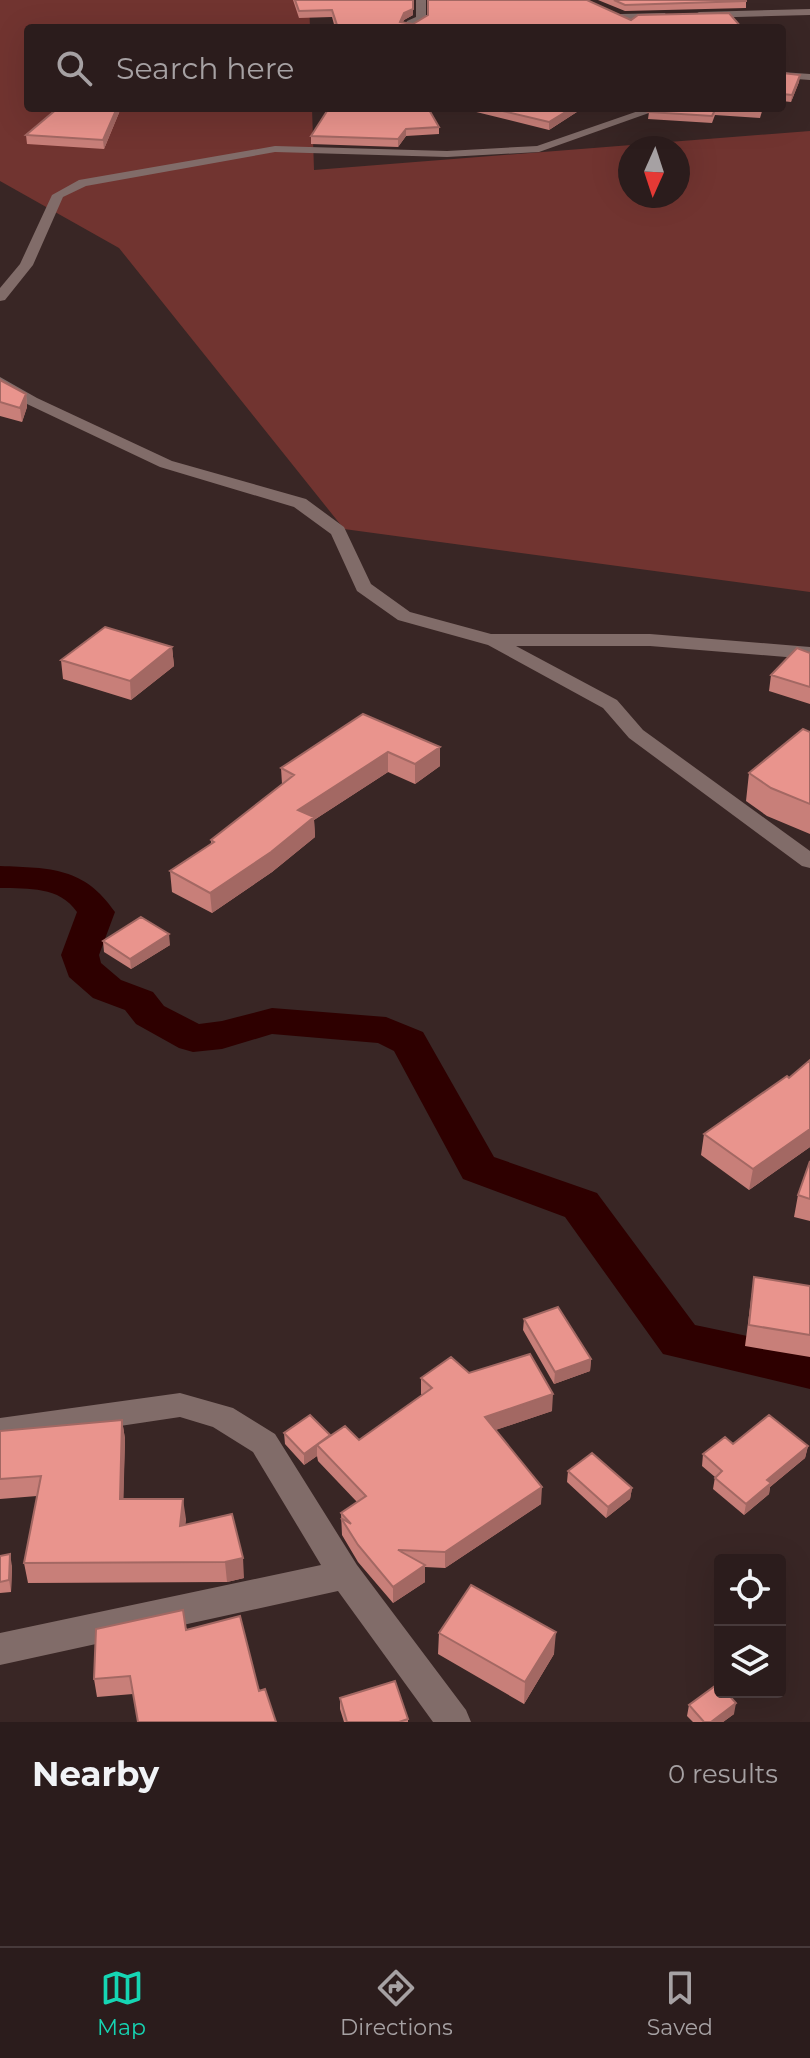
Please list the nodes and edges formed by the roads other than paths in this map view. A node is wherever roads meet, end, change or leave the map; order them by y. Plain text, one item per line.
1 (421, 0) edge
2 (608, 11) edge
3 (810, 12) edge
4 (621, 17) junction
5 (410, 24) edge
6 (638, 24) edge
7 (786, 75) edge
8 (810, 77) edge
9 (647, 112) edge
10 (0, 297) edge
11 (0, 381) edge
12 (490, 640) junction
13 (810, 653) edge
14 (810, 861) edge
15 (0, 1431) edge
16 (345, 1575) junction
17 (0, 1649) edge
18 (454, 1722) edge

1 - 5 street
2 - 4 street
3 - 4 street
4 - 6 street
7 - 8 street
9 - 10 street
11 - 12 street
12 - 13 street
12 - 14 street
15 - 16 street
16 - 17 street
16 - 18 street

